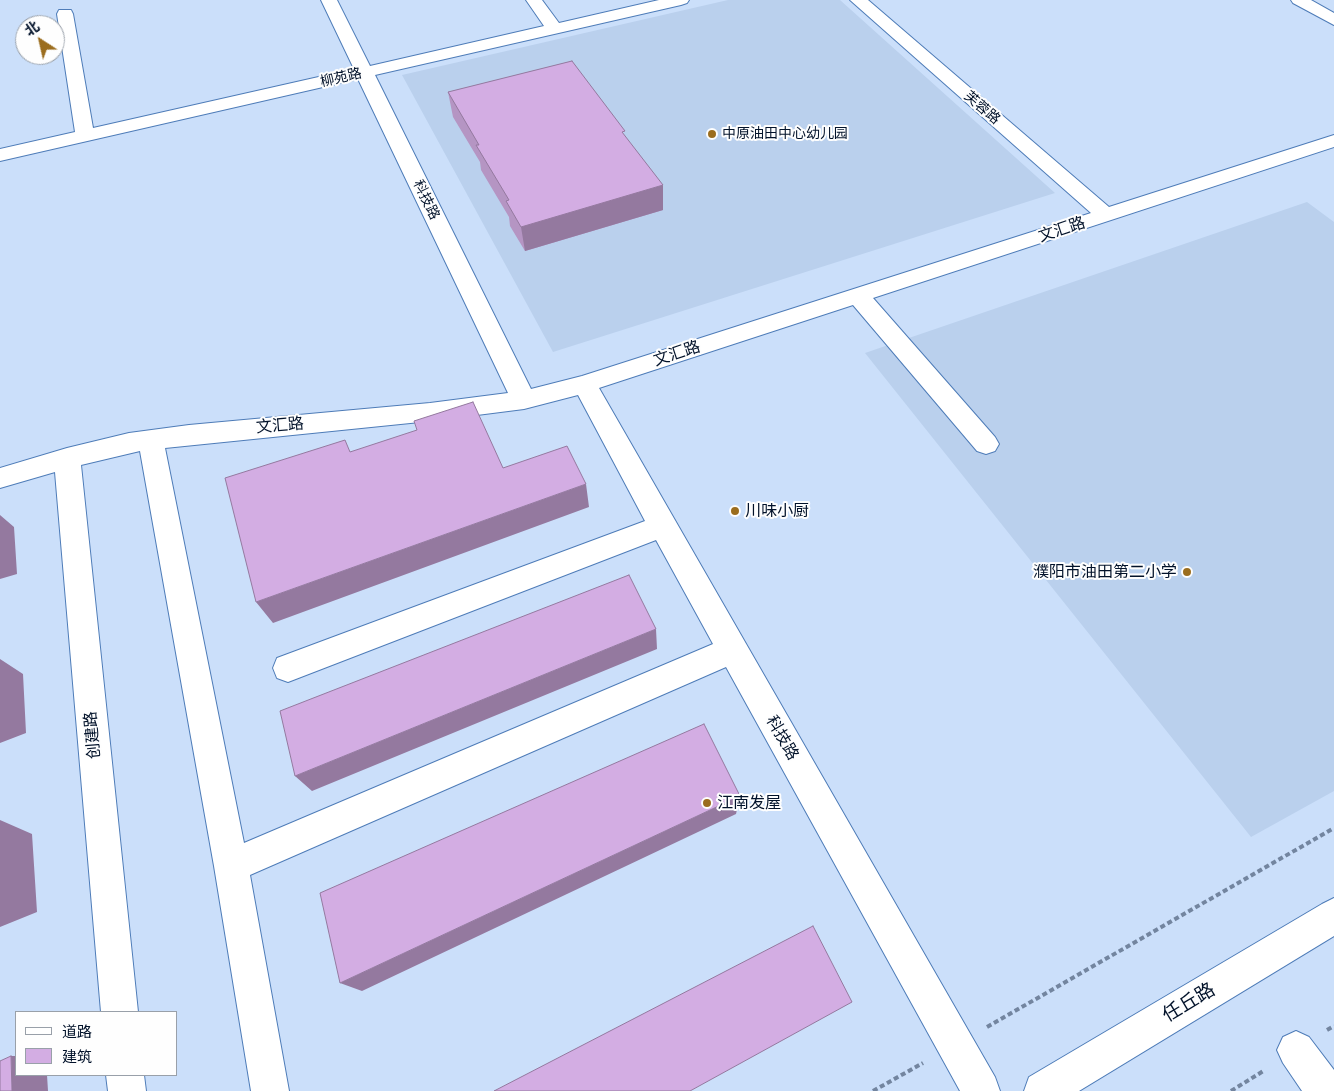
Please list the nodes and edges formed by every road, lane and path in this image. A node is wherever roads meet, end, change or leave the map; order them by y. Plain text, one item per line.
1 (329, 0) edge
2 (534, 0) edge
3 (681, 0) edge
4 (858, 0) edge
5 (1299, 0) edge
6 (65, 14) dead end
7 (1334, 20) edge
8 (555, 29) junction
9 (364, 72) junction
10 (85, 136) junction
11 (1334, 141) edge
12 (0, 155) edge
13 (1107, 216) junction
14 (858, 296) junction
15 (584, 384) junction
16 (524, 400) junction
17 (151, 440) junction
18 (986, 444) dead end
19 (67, 458) junction
20 (0, 478) edge
21 (662, 526) junction
22 (732, 650) junction
23 (288, 668) dead end
24 (1334, 828) edge
25 (231, 866) junction
26 (1334, 916) edge
27 (119, 1011) edge
28 (956, 1045) junction
29 (1296, 1050) dead end
30 (125, 1076) edge
31 (126, 1091) edge
32 (270, 1091) edge
33 (873, 1091) edge
34 (981, 1091) edge
35 (1044, 1091) edge
36 (1326, 1091) edge

1 - 9 street, 科技路
2 - 8 street
3 - 8 street, 柳苑路
4 - 13 street, 芙蓉路
5 - 7 street
6 - 10 street
8 - 9 street, 柳苑路
9 - 10 street, 柳苑路
9 - 16 street, 科技路
10 - 12 street, 柳苑路
11 - 13 street, 文汇路
13 - 14 street, 文汇路
14 - 15 street, 文汇路
14 - 18 street
15 - 16 street, 文汇路
15 - 21 street, 科技路
16 - 17 street, 文汇路
17 - 19 street, 文汇路
17 - 25 street
19 - 20 street, 文汇路
19 - 27 street, 创建路
21 - 22 street, 科技路
21 - 23 street
22 - 25 street
22 - 28 street, 科技路
24 - 28 path
25 - 32 street
26 - 35 street, 任丘路
28 - 33 path
28 - 34 street, 科技路
29 - 36 street
30 - 31 street

